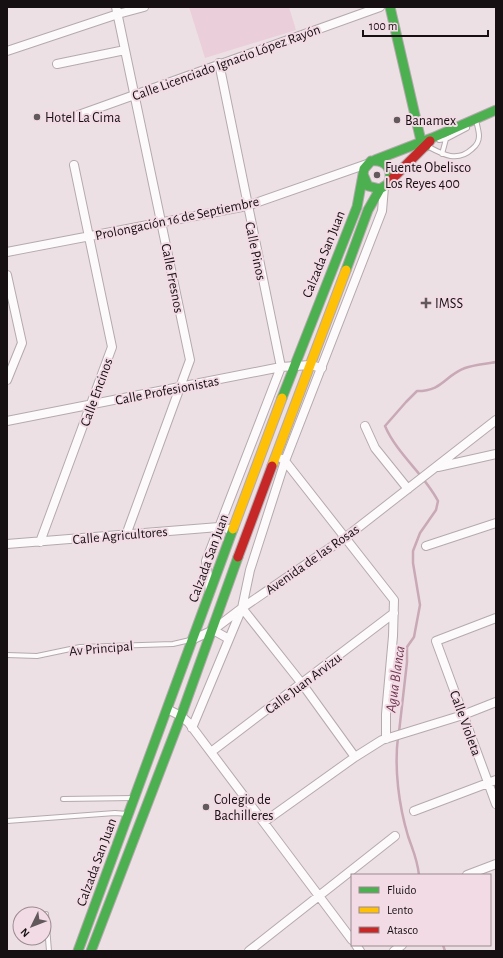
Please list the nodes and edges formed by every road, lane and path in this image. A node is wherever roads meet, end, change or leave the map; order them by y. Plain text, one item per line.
1 (144, 7) edge
2 (380, 7) edge
3 (390, 7) edge
4 (117, 10) edge
5 (126, 50) junction
6 (7, 51) edge
7 (219, 63) junction
8 (57, 64) dead end
9 (135, 95) junction
10 (496, 110) edge
11 (73, 117) dead end
12 (476, 121) junction
13 (446, 139) junction
14 (426, 142) junction
15 (442, 154) junction
16 (371, 162) junction
17 (74, 165) dead end
18 (363, 174) junction
19 (385, 185) junction
20 (247, 206) junction
21 (357, 207) junction
22 (368, 210) junction
23 (162, 223) junction
24 (88, 238) junction
25 (7, 252) edge
26 (7, 275) edge
27 (310, 365) junction
28 (280, 367) junction
29 (293, 367) junction
30 (322, 368) junction
31 (7, 380) edge
32 (180, 387) junction
33 (92, 404) junction
34 (496, 420) edge
35 (7, 422) edge
36 (366, 426) dead end
37 (496, 454) edge
38 (276, 457) junction
39 (285, 461) junction
40 (435, 468) junction
41 (410, 487) junction
42 (496, 523) edge
43 (219, 527) junction
44 (233, 530) junction
45 (126, 535) junction
46 (346, 537) junction
47 (40, 542) junction
48 (7, 544) edge
49 (426, 546) dead end
50 (210, 593) junction
51 (242, 608) junction
52 (394, 613) junction
53 (496, 618) edge
54 (213, 630) junction
55 (194, 639) junction
56 (228, 639) junction
57 (7, 655) edge
58 (302, 685) junction
59 (496, 702) edge
60 (167, 710) junction
61 (463, 715) junction
62 (181, 716) junction
63 (192, 728) junction
64 (389, 738) junction
65 (211, 752) junction
66 (355, 757) junction
67 (492, 782) edge
68 (63, 798) dead end
69 (134, 798) junction
70 (496, 804) edge
71 (414, 812) dead end
72 (128, 814) junction
73 (7, 821) edge
74 (264, 822) junction
75 (395, 836) dead end
76 (496, 864) edge
77 (469, 874) edge
78 (319, 897) junction
79 (351, 939) edge
80 (78, 951) edge
81 (91, 951) edge
82 (249, 951) edge

1 - 4 street
2 - 7 street, Calle Licenciado Ignacio López Rayón
3 - 14 main road
4 - 5 street, Calle Fresnos
4 - 6 street
5 - 8 street
5 - 9 street, Calle Fresnos
7 - 9 street, Calle Licenciado Ignacio López Rayón
7 - 20 street, Calle Pinos
9 - 11 street, Calle Licenciado Ignacio López Rayón
9 - 23 street, Calle Fresnos
10 - 12 main road
12 - 13 lane
12 - 14 main road
12 - 15 lane
13 - 14 lane
13 - 15 lane
14 - 15 lane
14 - 16 main road
14 - 19 main road, Calzada San Juan
16 - 18 main road
16 - 19 main road
16 - 20 street, Prolongación 16 de Septiembre
17 - 24 street, Calle Encinos
18 - 19 main road
18 - 21 main road, Calzada San Juan
19 - 22 main road, Calzada San Juan
19 - 30 street
20 - 23 street, Prolongación 16 de Septiembre
20 - 28 street, Calle Pinos
21 - 22 main road
21 - 29 main road, Calzada San Juan
22 - 27 main road, Calzada San Juan
23 - 24 street, Prolongación 16 de Septiembre
23 - 32 street, Calle Fresnos
24 - 25 street, Prolongación 16 de Septiembre
24 - 33 street, Calle Encinos
26 - 31 street
27 - 29 street, Calle Profesionistas
27 - 30 street
27 - 38 main road, Calzada San Juan
28 - 29 street, Calle Profesionistas
28 - 32 street, Calle Profesionistas
28 - 43 street
29 - 44 main road, Calzada San Juan
30 - 39 street
32 - 33 street, Calle Profesionistas
32 - 45 street, Calle Fresnos
33 - 35 street, Calle Profesionistas
33 - 47 street, Calle Encinos
34 - 40 street
36 - 41 street
37 - 40 street
38 - 39 street
38 - 54 main road, Calzada San Juan
39 - 46 street
39 - 51 street
40 - 41 street, Avenida de las Rosas
41 - 46 street, Avenida de las Rosas
42 - 49 street
43 - 44 street, Calle Agricultores
43 - 45 street, Calle Agricultores
43 - 50 street
44 - 50 main road, Calzada San Juan
45 - 47 street, Calle Agricultores
46 - 51 street, Avenida de las Rosas
46 - 52 street
47 - 48 street, Calle Agricultores
50 - 55 main road, Calzada San Juan
51 - 54 street, Avenida de las Rosas
51 - 56 street
51 - 58 street
52 - 58 street, Calle Juan Arvizu
52 - 64 street
53 - 61 street, Calle Violeta
54 - 55 street, Avenida de las Rosas
54 - 56 street
54 - 62 main road, Calzada San Juan
55 - 57 lane, Av Principal
55 - 60 main road, Calzada San Juan
56 - 63 street
58 - 65 street, Calle Juan Arvizu
58 - 66 street
59 - 61 street
60 - 62 street
60 - 69 main road, Calzada San Juan
61 - 64 street
61 - 67 street, Calle Violeta
62 - 63 street
62 - 81 main road, Calzada San Juan
63 - 65 street
64 - 66 street
65 - 74 street
66 - 74 street
67 - 70 street, Calle Violeta
67 - 71 street
68 - 69 lane
69 - 72 main road, Calzada San Juan
72 - 73 lane
72 - 80 main road, Calzada San Juan
74 - 78 street
75 - 78 street
76 - 77 street
78 - 79 street
78 - 82 street

